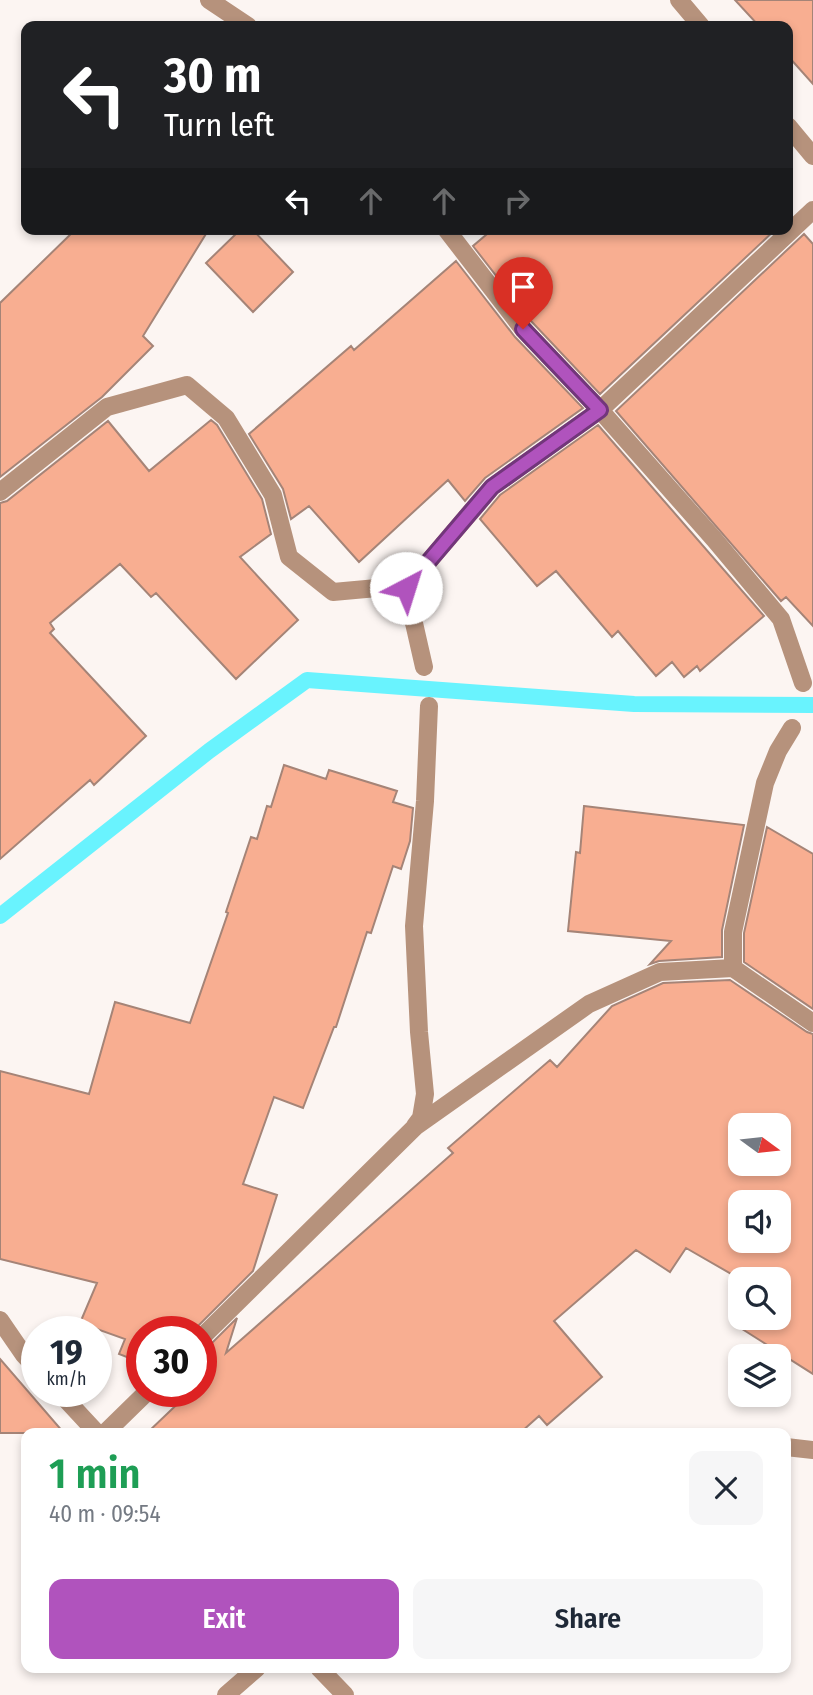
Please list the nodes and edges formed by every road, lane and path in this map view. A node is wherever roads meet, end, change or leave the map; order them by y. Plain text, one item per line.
1 (209, 0) edge
2 (679, 0) edge
3 (240, 21) edge
4 (697, 21) edge
5 (793, 133) edge
6 (813, 156) edge
7 (813, 209) edge
8 (793, 228) edge
9 (451, 235) edge
10 (785, 235) edge
11 (600, 410) junction
12 (0, 492) edge
13 (406, 588) junction
14 (424, 667) dead end
15 (803, 683) dead end
16 (429, 706) dead end
17 (792, 728) dead end
18 (733, 968) junction
19 (813, 1023) edge
20 (415, 1127) junction
21 (0, 1320) edge
22 (217, 1322) edge
23 (21, 1351) edge
24 (73, 1407) edge
25 (132, 1407) edge
26 (92, 1428) edge
27 (111, 1428) edge
28 (791, 1448) edge
29 (813, 1450) edge
30 (251, 1673) edge
31 (324, 1673) edge
32 (226, 1695) edge
33 (345, 1695) edge

1 - 3 street
2 - 4 street
5 - 6 street
7 - 8 street
9 - 11 street
10 - 11 street
11 - 13 street
11 - 15 street
12 - 13 street
13 - 14 street
16 - 20 street
17 - 18 street
18 - 19 street
18 - 20 street
20 - 22 street
21 - 23 street
24 - 26 street
25 - 27 street
28 - 29 street
30 - 32 street
31 - 33 street

